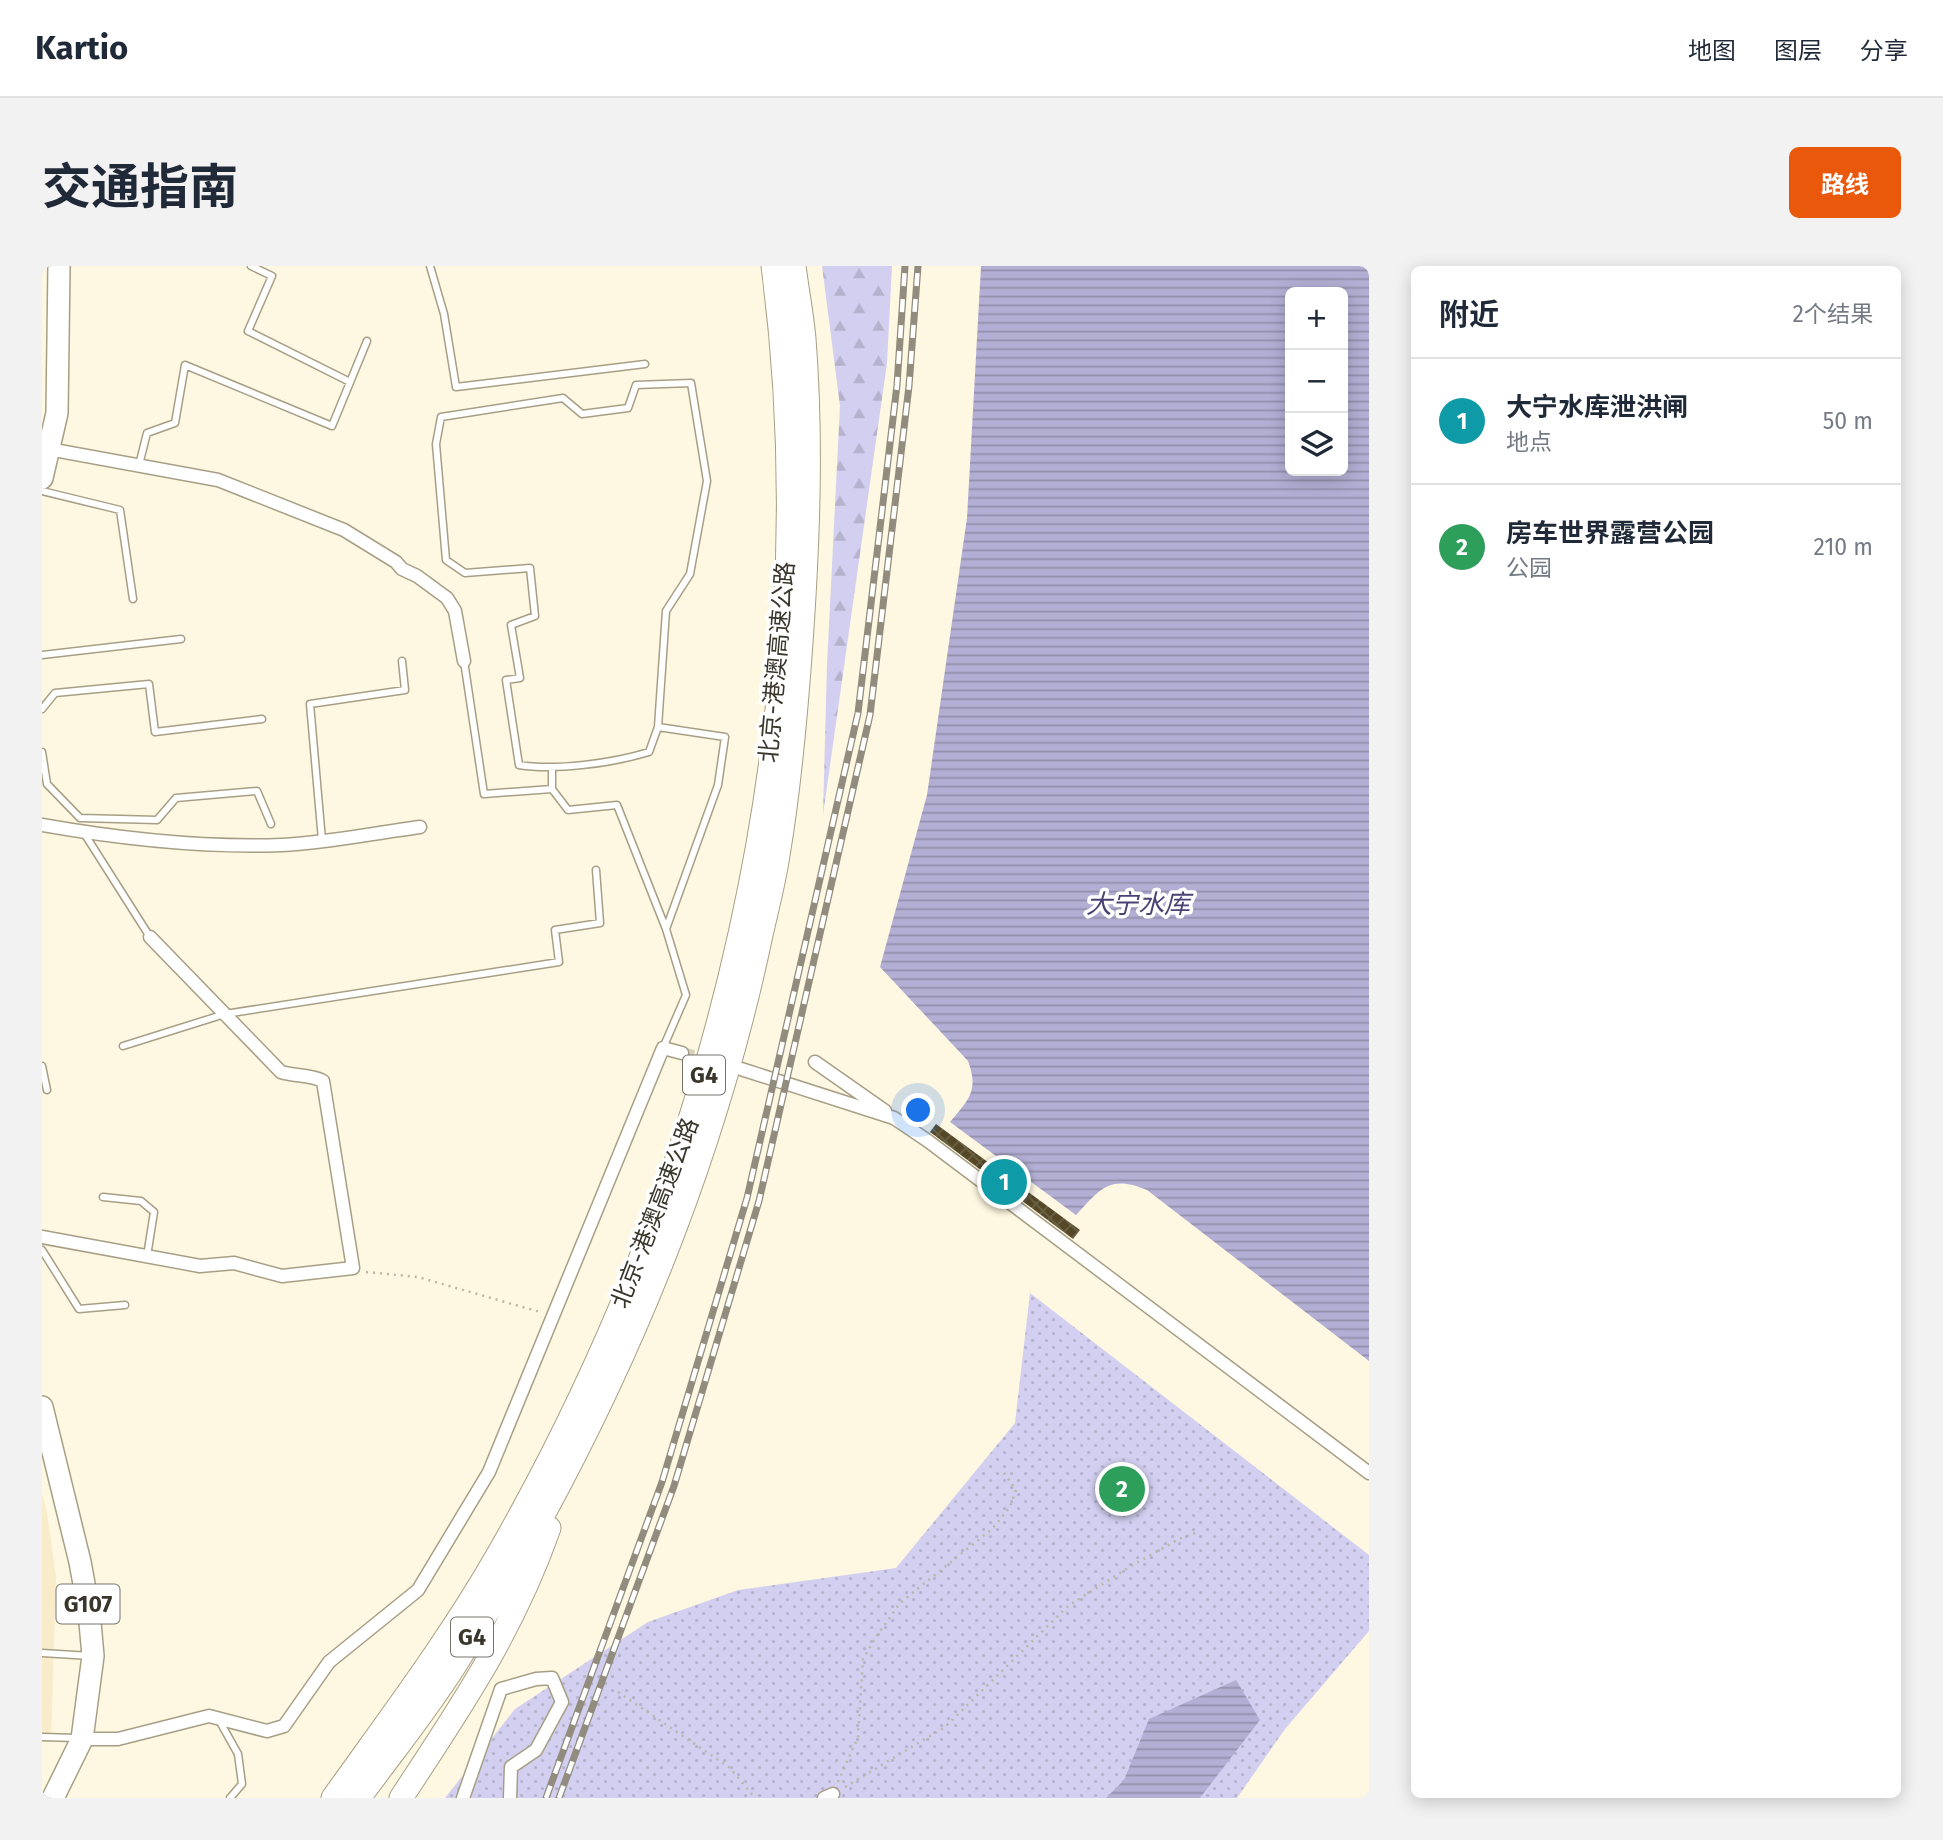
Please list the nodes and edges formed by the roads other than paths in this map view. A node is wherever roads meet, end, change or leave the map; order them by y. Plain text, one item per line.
1 (59, 266) edge
2 (251, 266) edge
3 (430, 266) edge
4 (773, 266) edge
5 (794, 266) edge
6 (368, 341) dead end
7 (645, 364) dead end
8 (351, 382) junction
9 (46, 448) edge
10 (139, 466) junction
11 (42, 478) edge
12 (42, 491) edge
13 (133, 599) dead end
14 (181, 639) dead end
15 (42, 655) edge
16 (402, 661) dead end
17 (464, 661) joint
18 (42, 709) edge
19 (262, 719) dead end
20 (659, 727) junction
21 (42, 752) edge
22 (552, 768) junction
23 (552, 789) junction
24 (271, 824) dead end
25 (42, 825) edge
26 (420, 827) dead end
27 (84, 832) junction
28 (322, 840) junction
29 (596, 870) dead end
30 (666, 929) junction
31 (150, 937) joint
32 (225, 1014) junction
33 (123, 1046) dead end
34 (663, 1048) junction
35 (682, 1053) tunnel mouth
36 (815, 1062) dead end
37 (42, 1066) edge
38 (741, 1069) dead end
39 (47, 1090) dead end
40 (894, 1118) junction
41 (103, 1197) dead end
42 (42, 1237) edge
43 (42, 1250) edge
44 (147, 1256) junction
45 (125, 1305) dead end
46 (42, 1407) edge
47 (47, 1448) edge
48 (571, 1466) junction
49 (1369, 1473) edge
50 (42, 1653) edge
51 (93, 1656) junction
52 (218, 1718) junction
53 (42, 1737) edge
54 (82, 1739) junction
55 (53, 1798) edge
56 (230, 1798) edge
57 (333, 1798) edge
58 (359, 1798) edge
59 (401, 1798) edge
60 (463, 1798) edge
61 (510, 1798) edge

1 - 9 highway
2 - 8 lane
3 - 7 lane
4 - 57 highway, 北京-港澳高速公路 / G4
5 - 48 highway, 北京-港澳高速公路 / G4
6 - 8 lane
8 - 10 lane
9 - 10 street
9 - 11 highway
10 - 17 street
12 - 13 lane
14 - 15 lane
16 - 28 lane
17 - 23 lane
18 - 19 lane
20 - 22 lane
20 - 22 lane
20 - 30 lane
21 - 24 lane
22 - 23 lane
23 - 30 lane
25 - 27 street
26 - 28 street
27 - 28 street
27 - 31 lane
29 - 32 lane
30 - 34 lane
31 - 32 street
32 - 33 lane
32 - 44 street
34 - 35 street
34 - 52 street
36 - 40 street
37 - 39 lane
38 - 40 street
40 - 49 street
41 - 44 lane
42 - 44 street
43 - 45 lane
46 - 47 highway, G107
47 - 51 highway, G107
48 - 58 highway, 北京-港澳高速公路 / G4
48 - 59 highway
50 - 51 lane
51 - 54 highway, G107
52 - 54 street
52 - 56 lane
53 - 54 lane
54 - 55 highway, G107
60 - 61 street

